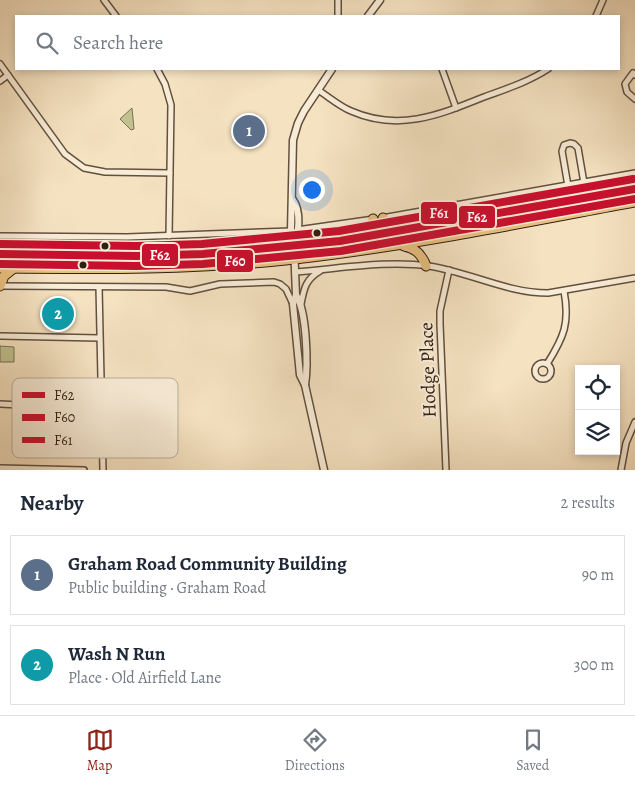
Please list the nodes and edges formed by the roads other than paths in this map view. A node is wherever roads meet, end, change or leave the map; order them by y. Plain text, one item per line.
1 (104, 0) edge
2 (338, 0) edge
3 (380, 0) edge
4 (603, 0) edge
5 (115, 15) edge
6 (338, 15) edge
7 (369, 15) edge
8 (596, 15) edge
9 (0, 64) edge
10 (158, 70) edge
11 (331, 70) edge
12 (442, 70) edge
13 (546, 70) edge
14 (634, 73) edge
15 (8, 75) junction
16 (0, 81) edge
17 (318, 90) junction
18 (635, 99) edge
19 (456, 108) junction
20 (170, 173) junction
21 (635, 174) edge
22 (584, 183) junction
23 (568, 186) junction
24 (635, 189) edge
25 (635, 202) edge
26 (378, 219) junction
27 (294, 230) junction
28 (406, 230) junction
29 (0, 236) edge
30 (168, 236) junction
31 (361, 237) junction
32 (294, 245) junction
33 (394, 245) junction
34 (0, 254) edge
35 (294, 259) junction
36 (426, 266) junction
37 (0, 268) edge
38 (14, 268) junction
39 (320, 270) junction
40 (449, 270) junction
41 (295, 272) junction
42 (635, 278) edge
43 (0, 285) edge
44 (99, 287) junction
45 (564, 291) junction
46 (296, 295) junction
47 (293, 304) junction
48 (301, 304) junction
49 (0, 336) edge
50 (99, 338) junction
51 (547, 364) dead end
52 (101, 378) edge
53 (305, 385) junction
54 (635, 422) edge
55 (0, 468) edge
56 (84, 470) edge
57 (324, 470) edge
58 (446, 470) edge
59 (621, 470) edge

1 - 5 street
2 - 6 street
3 - 7 street
4 - 8 street
9 - 15 street
10 - 20 street
11 - 17 street
12 - 19 street
13 - 19 street
14 - 18 street
15 - 16 street
15 - 20 street
17 - 19 street
17 - 27 street
20 - 30 street
21 - 22 street
22 - 23 street
22 - 23 street
23 - 26 street
24 - 28 highway
25 - 33 highway
26 - 27 street
26 - 28 highway
26 - 31 highway
27 - 30 street
27 - 32 street
28 - 31 highway
29 - 30 street
31 - 32 highway
32 - 34 highway
32 - 35 street
33 - 35 highway
33 - 36 highway
35 - 38 highway
35 - 41 street
36 - 39 street
36 - 40 street
37 - 38 highway
38 - 43 highway
39 - 41 street
39 - 48 street
40 - 45 street
40 - 58 street, Hodge Place
41 - 46 street
42 - 45 street
43 - 44 street
44 - 47 street
44 - 50 street
45 - 51 street
46 - 47 street
46 - 48 street
47 - 53 street
48 - 53 street
49 - 50 street
50 - 52 street
53 - 57 street
54 - 59 street
55 - 56 street

